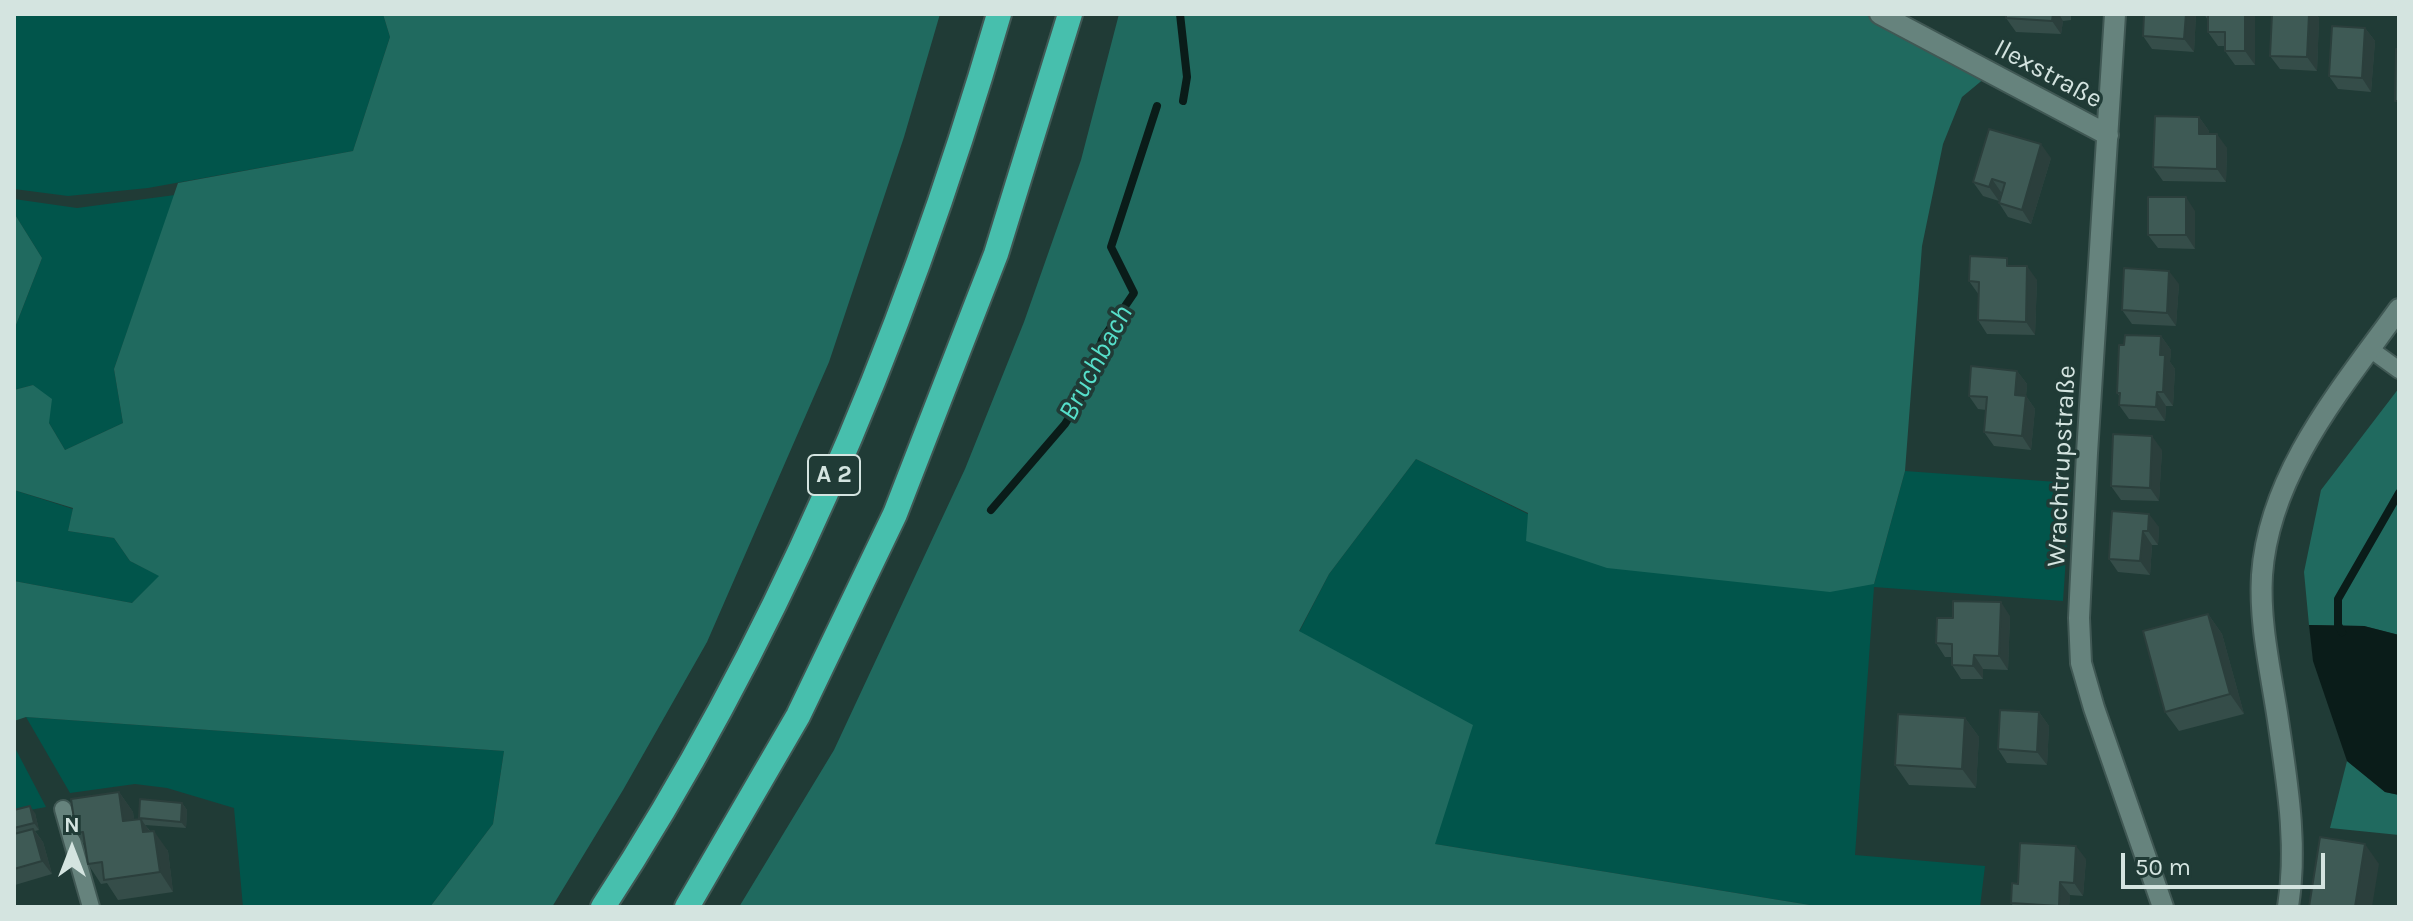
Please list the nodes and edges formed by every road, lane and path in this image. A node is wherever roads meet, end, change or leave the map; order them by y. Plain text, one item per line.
1 (999, 14) edge
2 (1070, 14) edge
3 (1880, 14) edge
4 (2115, 14) edge
5 (2108, 135) junction
6 (2399, 309) edge
7 (2370, 349) junction
8 (2399, 370) edge
9 (63, 809) dead end
10 (91, 907) edge
11 (603, 907) edge
12 (687, 907) edge
13 (2163, 907) edge
14 (2288, 907) edge

1 - 11 highway, A 2
2 - 12 highway
3 - 5 street, Ilexstraße
4 - 5 street, Wrachtrupstraße
5 - 13 street, Wrachtrupstraße
6 - 7 street
7 - 8 lane
7 - 14 street
9 - 10 lane

